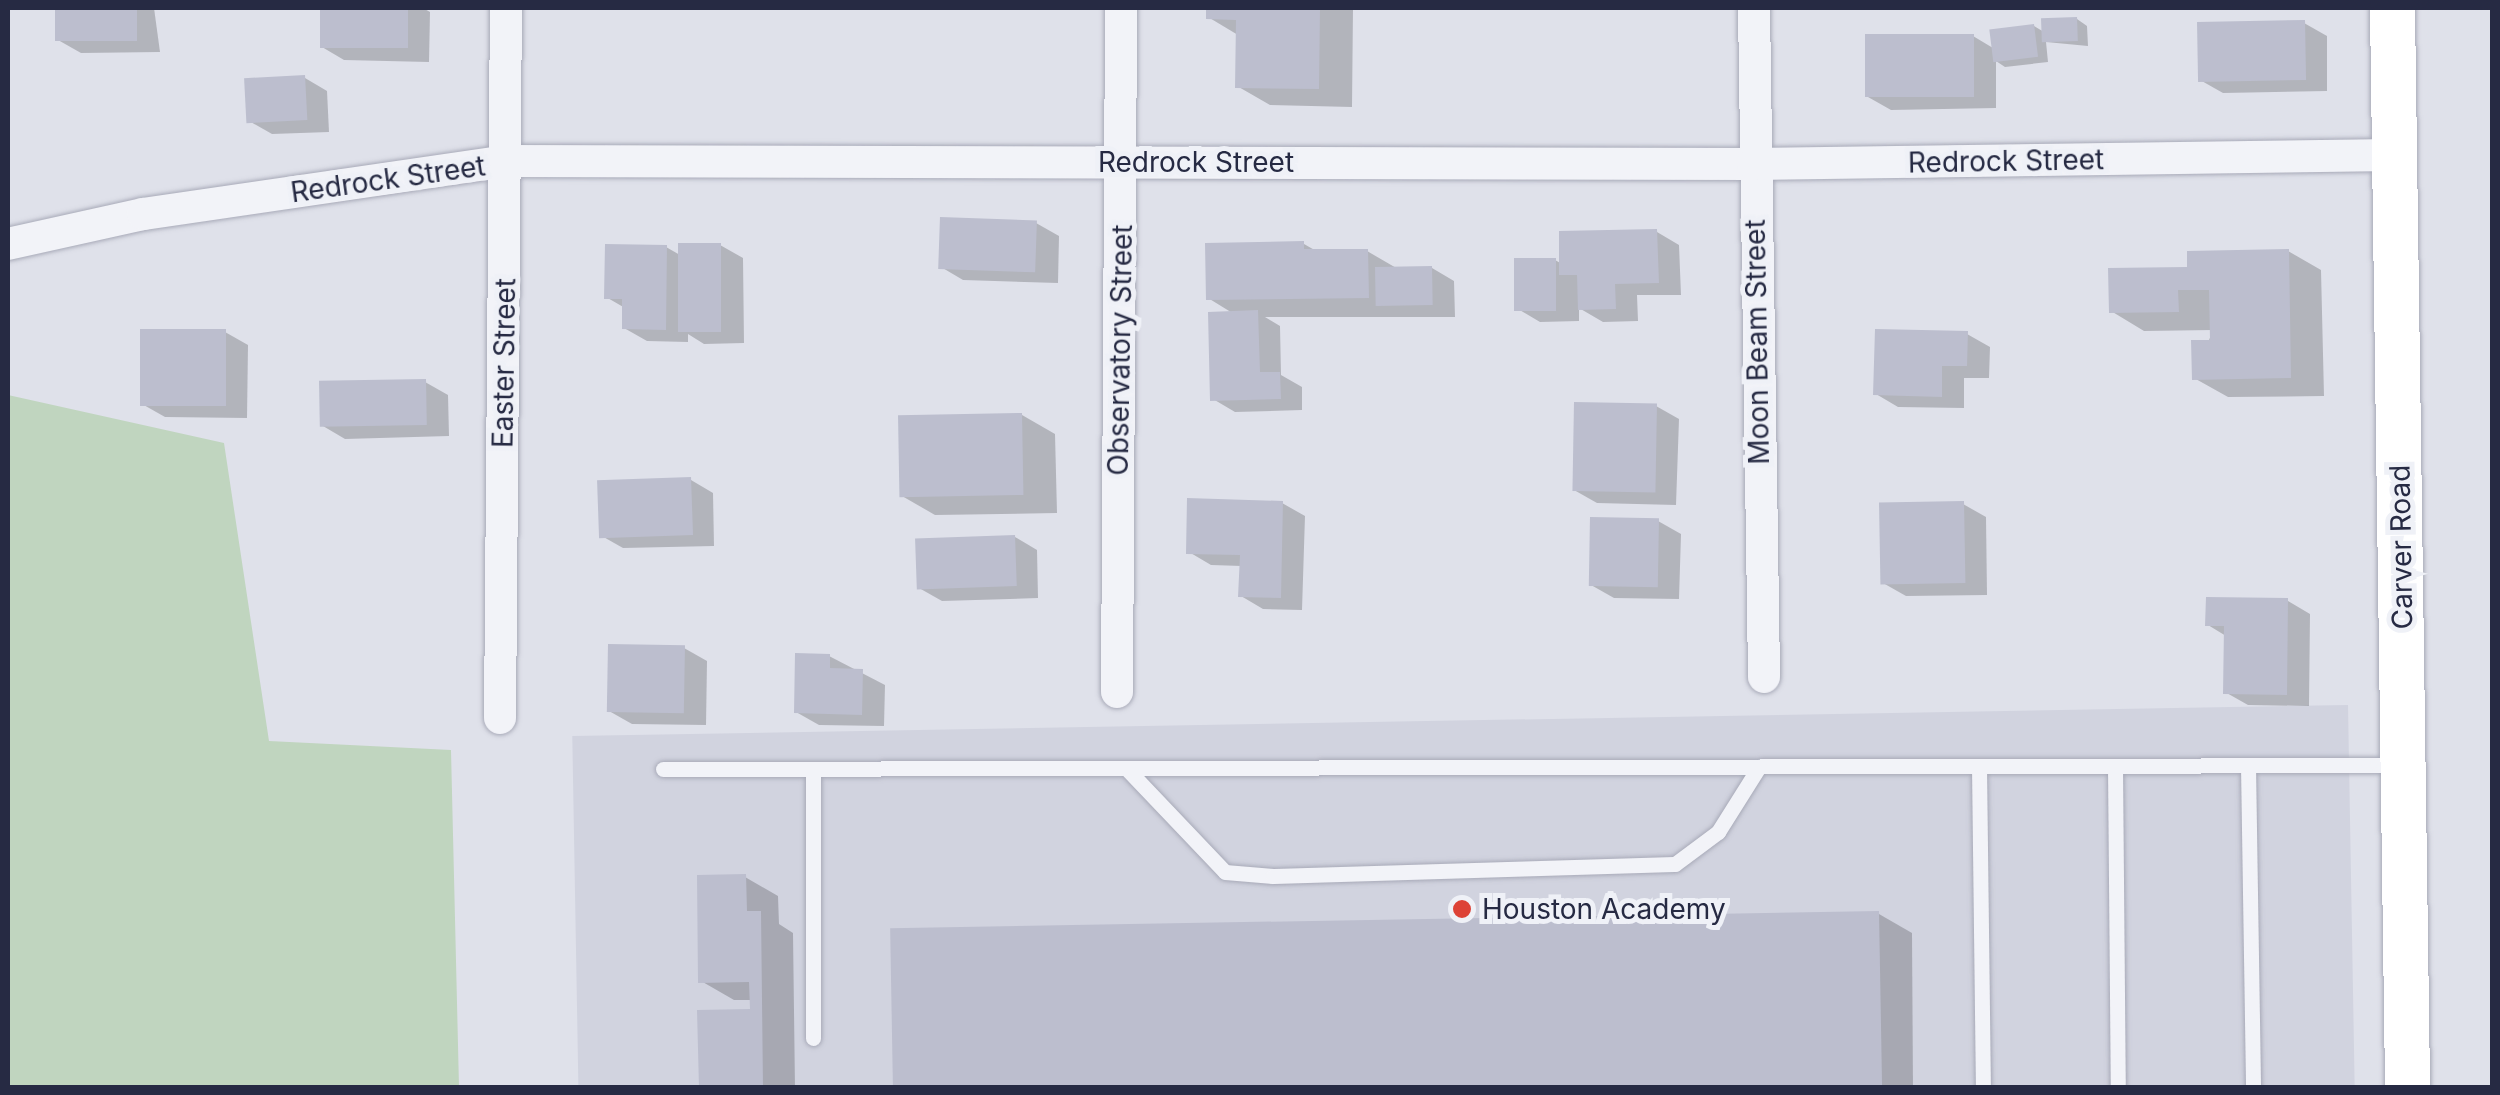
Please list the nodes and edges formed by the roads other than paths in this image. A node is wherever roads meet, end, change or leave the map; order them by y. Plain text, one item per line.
1 (506, 8) edge
2 (1121, 8) edge
3 (1754, 8) edge
4 (2392, 8) edge
5 (2392, 155) junction
6 (506, 162) junction
7 (1122, 162) junction
8 (1753, 164) junction
9 (8, 244) edge
10 (1764, 676) dead end
11 (1117, 692) dead end
12 (500, 718) dead end
13 (2248, 765) junction
14 (2406, 765) junction
15 (1759, 766) junction
16 (1978, 766) junction
17 (2115, 766) junction
18 (663, 769) dead end
19 (813, 769) junction
20 (1127, 769) junction
21 (813, 1038) dead end
22 (1983, 1088) edge
23 (2118, 1088) edge
24 (2253, 1088) edge
25 (2407, 1088) edge

1 - 6 street, Easter Street
2 - 7 street, Observatory Street
3 - 8 street, Moon Beam Street
4 - 5 street, Carver Road
5 - 8 street, Redrock Street
5 - 14 street, Carver Road
6 - 7 street, Redrock Street
6 - 9 street, Redrock Street
6 - 12 street, Easter Street
7 - 8 street, Redrock Street
7 - 11 street, Observatory Street
8 - 10 street, Moon Beam Street
13 - 14 lane
13 - 17 lane
13 - 24 lane
14 - 25 street, Carver Road
15 - 16 lane
15 - 20 lane
15 - 20 lane
16 - 17 lane
16 - 22 lane
17 - 23 lane
18 - 19 lane
19 - 20 lane
19 - 21 lane

